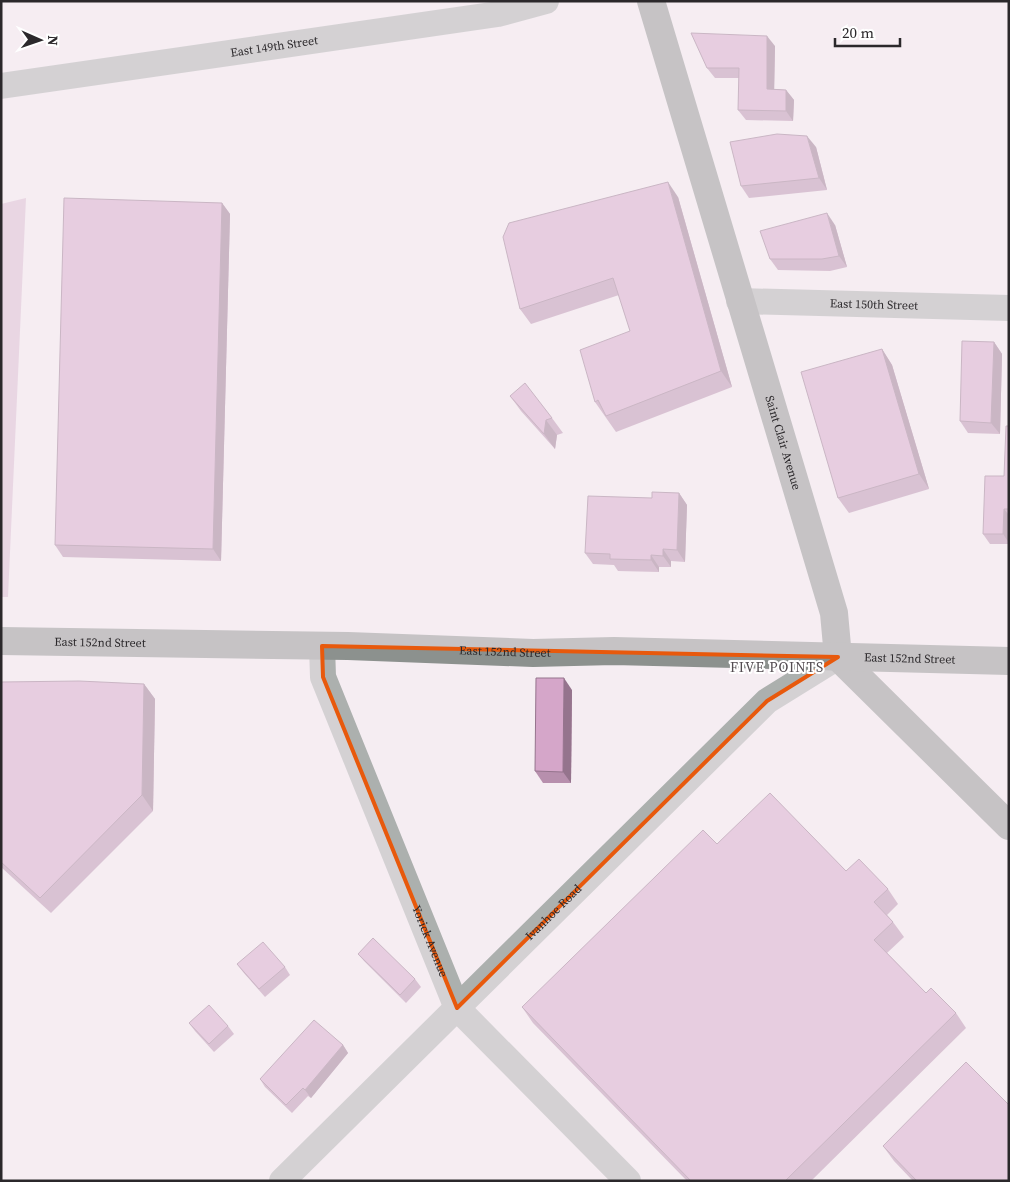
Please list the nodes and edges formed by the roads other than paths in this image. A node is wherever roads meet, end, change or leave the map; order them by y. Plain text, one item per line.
1 (546, 1) edge
2 (651, 1) edge
3 (1, 86) edge
4 (739, 301) junction
5 (1009, 308) edge
6 (1, 641) edge
7 (322, 646) junction
8 (838, 657) junction
9 (1009, 661) edge
10 (1009, 826) edge
11 (457, 1008) junction
12 (282, 1181) edge
13 (628, 1181) edge

1 - 3 street, East 149th Street
2 - 4 street, Saint Clair Avenue
4 - 5 street, East 150th Street
4 - 8 street, Saint Clair Avenue
6 - 7 street, East 152nd Street
7 - 8 street, East 152nd Street
7 - 11 street, Yorick Avenue
8 - 9 street, East 152nd Street
8 - 10 street
8 - 11 street, Ivanhoe Road
11 - 12 street, Ivanhoe Road
11 - 13 street, Yorick Avenue

